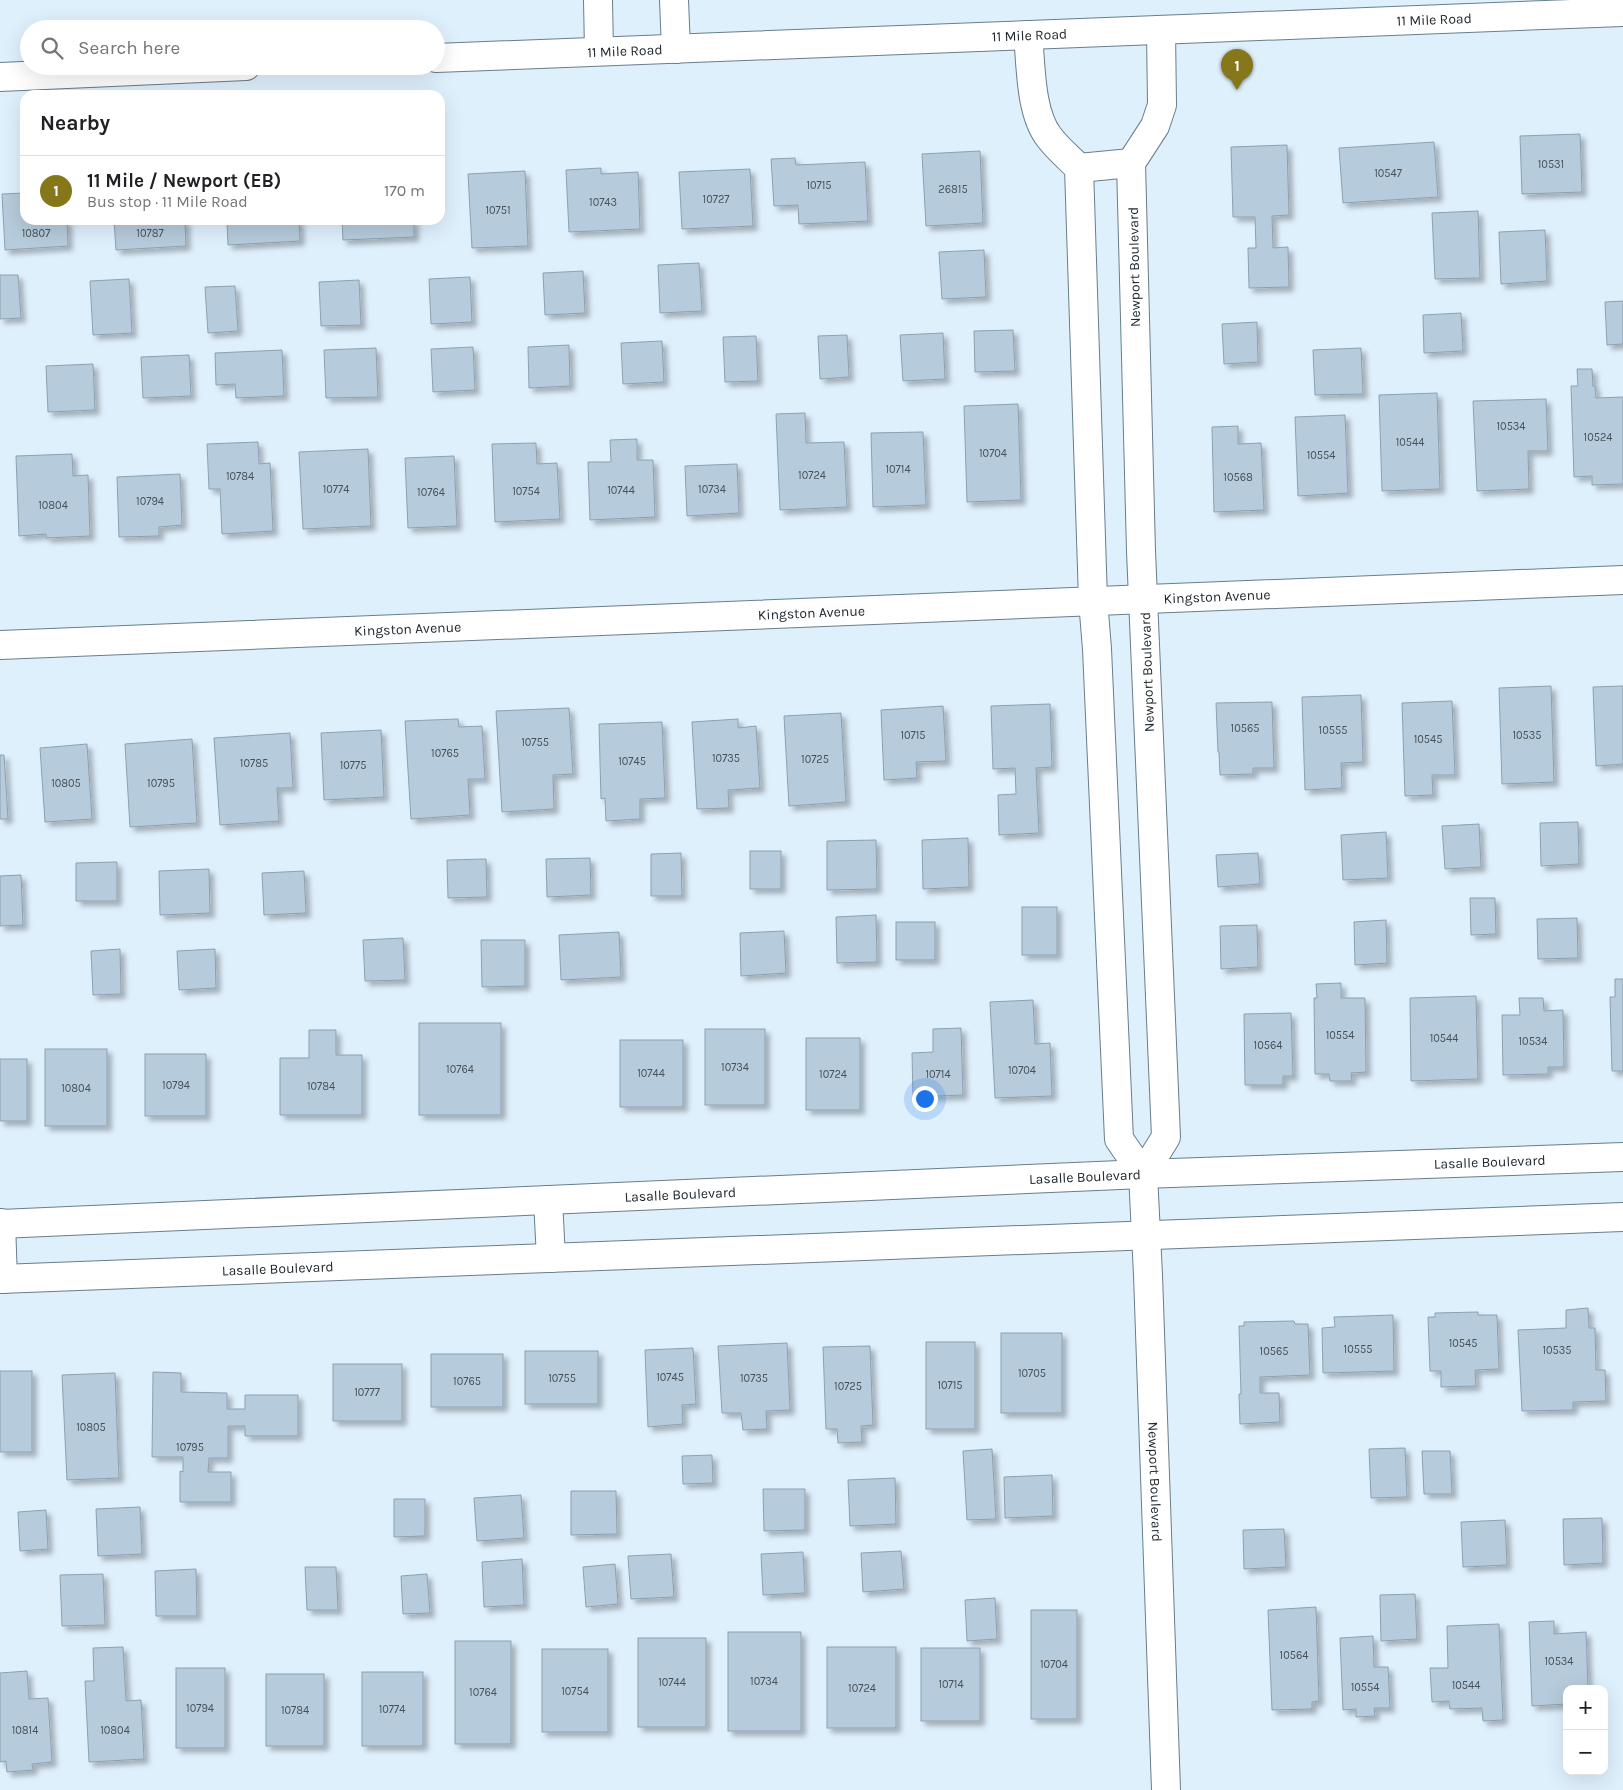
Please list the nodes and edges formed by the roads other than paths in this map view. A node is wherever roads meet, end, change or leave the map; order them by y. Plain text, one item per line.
1 (598, 0) edge
2 (674, 0) edge
3 (1623, 12) edge
4 (1161, 30) junction
5 (1028, 35) junction
6 (676, 49) junction
7 (599, 52) junction
8 (445, 58) edge
9 (45, 75) edge
10 (0, 77) edge
11 (1132, 163) junction
12 (1079, 168) junction
13 (1623, 580) edge
14 (1144, 598) junction
15 (1093, 600) junction
16 (0, 645) edge
17 (1623, 1157) edge
18 (1143, 1174) junction
19 (548, 1200) junction
20 (1623, 1216) edge
21 (1, 1224) edge
22 (1145, 1234) junction
23 (551, 1258) junction
24 (1, 1279) edge
25 (1166, 1790) edge

1 - 7 street
2 - 6 street
3 - 4 street, 11 Mile Road
4 - 5 street, 11 Mile Road
4 - 11 street
5 - 6 street, 11 Mile Road
5 - 12 street
6 - 7 street, 11 Mile Road
7 - 8 street, 11 Mile Road
9 - 10 street
11 - 12 street
11 - 14 street, Newport Boulevard
12 - 15 street
13 - 14 street, Kingston Avenue
14 - 15 street, Kingston Avenue
14 - 18 street, Newport Boulevard
15 - 16 street, Kingston Avenue
15 - 18 street
17 - 18 street, Lasalle Boulevard
18 - 19 street, Lasalle Boulevard
18 - 22 street, Newport Boulevard
19 - 21 street, Lasalle Boulevard
19 - 23 street
20 - 22 street, Lasalle Boulevard
21 - 24 street, Lasalle Boulevard
22 - 23 street, Lasalle Boulevard
22 - 25 street, Newport Boulevard
23 - 24 street, Lasalle Boulevard

